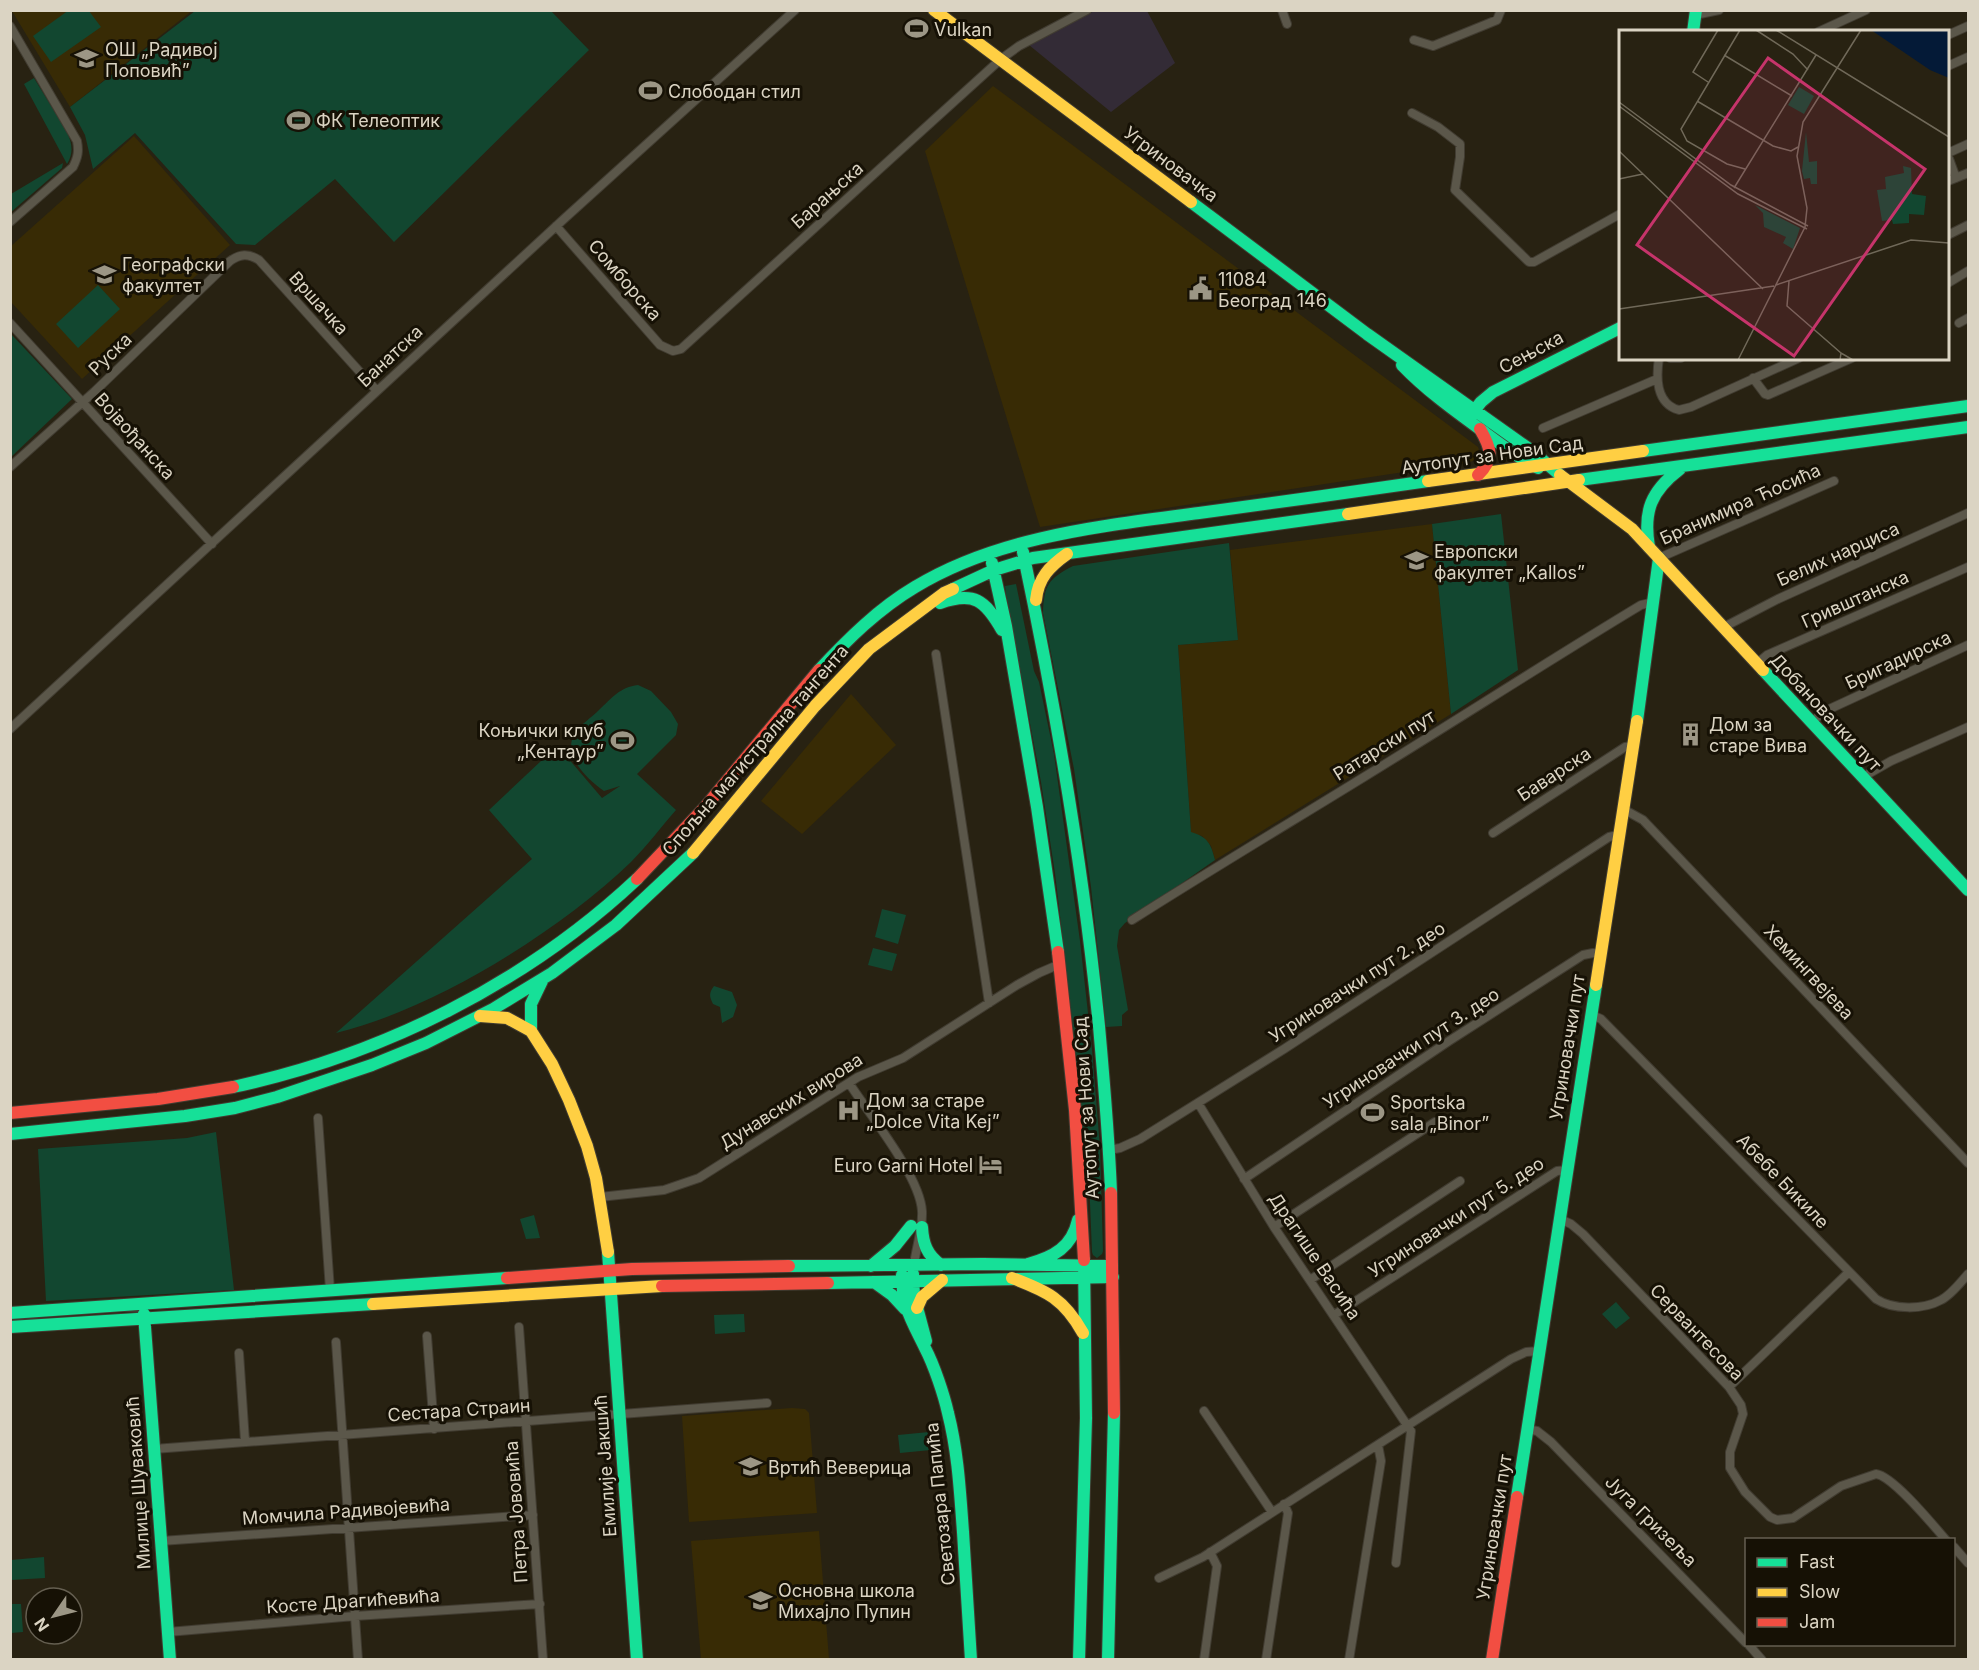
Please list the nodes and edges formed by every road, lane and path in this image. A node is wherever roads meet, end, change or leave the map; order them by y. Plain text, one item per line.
1 (795, 10) edge
2 (934, 10) edge
3 (1087, 10) edge
4 (1282, 10) edge
5 (1501, 10) edge
6 (1719, 10) edge
7 (1866, 10) edge
8 (1695, 13) edge
9 (1287, 24) dead end
10 (10, 26) edge
11 (1968, 26) edge
12 (1693, 30) edge
13 (1822, 30) edge
14 (1949, 34) edge
15 (1414, 40) dead end
16 (1968, 57) edge
17 (1001, 58) junction
18 (1949, 65) edge
19 (1412, 113) dead end
20 (1968, 144) edge
21 (1949, 153) edge
22 (1949, 164) edge
23 (1968, 173) edge
24 (1952, 179) edge
25 (1619, 215) edge
26 (10, 222) edge
27 (1968, 225) edge
28 (556, 226) junction
29 (1949, 234) edge
30 (230, 261) joint
31 (1968, 271) edge
32 (1949, 282) edge
33 (1968, 318) edge
34 (10, 323) edge
35 (1959, 323) dead end
36 (1619, 329) edge
37 (674, 351) joint
38 (1659, 360) edge
39 (1794, 360) edge
40 (1847, 360) edge
41 (1753, 378) junction
42 (1657, 379) junction
43 (377, 392) junction
44 (82, 403) junction
45 (1968, 406) edge
46 (1471, 415) junction
47 (1968, 427) edge
48 (1543, 428) dead end
49 (1480, 429) junction
50 (1548, 465) junction
51 (10, 467) edge
52 (1534, 467) junction
53 (1683, 467) junction
54 (1478, 475) junction
55 (1567, 481) junction
56 (1834, 481) dead end
57 (1968, 513) edge
58 (1021, 543) junction
59 (212, 544) junction
60 (1649, 547) junction
61 (990, 552) junction
62 (1069, 552) junction
63 (1659, 558) junction
64 (1025, 560) junction
65 (1968, 567) edge
66 (994, 570) junction
67 (1654, 602) junction
68 (1035, 611) junction
69 (915, 614) junction
70 (1722, 628) junction
71 (1008, 640) junction
72 (1968, 645) edge
73 (936, 654) dead end
74 (1756, 664) junction
75 (1811, 723) junction
76 (1968, 727) edge
77 (10, 729) edge
78 (1633, 746) junction
79 (1863, 777) junction
80 (1623, 809) junction
81 (1493, 833) dead end
82 (1618, 835) junction
83 (1968, 890) edge
84 (1132, 920) dead end
85 (1600, 954) junction
86 (1060, 964) junction
87 (543, 979) junction
88 (989, 1003) junction
89 (1590, 1014) junction
90 (480, 1016) junction
91 (531, 1031) junction
92 (849, 1083) junction
93 (1198, 1103) junction
94 (15, 1112) edge
95 (318, 1118) dead end
96 (1435, 1122) dead end
97 (16, 1134) edge
98 (1109, 1150) junction
99 (1968, 1163) edge
100 (1567, 1170) junction
101 (1244, 1179) junction
102 (1460, 1181) dead end
103 (600, 1197) junction
104 (1080, 1200) junction
105 (1560, 1219) junction
106 (916, 1226) junction
107 (1274, 1227) junction
108 (1028, 1264) junction
109 (908, 1265) junction
110 (941, 1265) junction
111 (871, 1266) junction
112 (609, 1271) junction
113 (1113, 1272) junction
114 (1849, 1272) junction
115 (1083, 1273) junction
116 (1968, 1274) edge
117 (1012, 1278) junction
118 (942, 1280) junction
119 (1310, 1280) junction
120 (907, 1281) junction
121 (874, 1282) junction
122 (610, 1288) junction
123 (330, 1290) junction
124 (143, 1305) junction
125 (912, 1310) junction
126 (10, 1313) edge
127 (1334, 1315) junction
128 (144, 1319) junction
129 (10, 1327) edge
130 (519, 1327) dead end
131 (427, 1336) dead end
132 (1086, 1338) junction
133 (336, 1342) dead end
134 (1539, 1351) junction
135 (239, 1353) dead end
136 (1729, 1388) junction
137 (767, 1403) dead end
138 (1204, 1411) dead end
139 (619, 1415) junction
140 (525, 1421) junction
141 (1409, 1426) junction
142 (434, 1429) junction
143 (1527, 1429) junction
144 (342, 1434) junction
145 (245, 1441) junction
146 (1378, 1445) junction
147 (153, 1449) junction
148 (1284, 1504) junction
149 (1272, 1512) junction
150 (533, 1515) junction
151 (349, 1527) junction
152 (1945, 1538) edge
153 (160, 1541) junction
154 (1955, 1549) edge
155 (1210, 1552) junction
156 (1396, 1563) dead end
157 (1968, 1563) edge
158 (1159, 1578) dead end
159 (540, 1604) junction
160 (355, 1616) junction
161 (168, 1632) junction
162 (1745, 1642) edge
163 (1749, 1646) edge
164 (170, 1659) edge
165 (358, 1659) edge
166 (543, 1659) edge
167 (637, 1659) edge
168 (971, 1659) edge
169 (1079, 1659) edge
170 (1108, 1659) edge
171 (1204, 1659) edge
172 (1266, 1659) edge
173 (1349, 1659) edge
174 (1492, 1659) edge
175 (1762, 1659) edge

1 - 28 street, Банатска
2 - 17 main road, Угриновачка
3 - 17 street, Барањска
4 - 9 street
5 - 15 street
6 - 8 street
7 - 13 street
8 - 12 main road
10 - 26 street
11 - 14 street
16 - 18 street
17 - 37 street, Барањска
17 - 46 main road, Угриновачка
19 - 25 street
20 - 21 street
22 - 24 street
23 - 24 street
27 - 29 street
28 - 37 street, Сомборска
28 - 43 street, Банатска
30 - 43 street, Вршачка
30 - 44 street, Руска
31 - 32 street
33 - 35 street
34 - 44 street, Војвођанска
36 - 46 main road, Сењска
38 - 42 street
39 - 41 street
40 - 41 street
41 - 42 street
42 - 48 street
43 - 59 street, Банатска
44 - 51 street, Руска
44 - 59 street, Војвођанска
45 - 50 main road, Аутопут за Нови Сад
46 - 49 main road, Угриновачка
46 - 50 main road, Угриновачка
47 - 53 main road, Аутопут за Нови Сад
49 - 52 main road, Угриновачка
49 - 54 main road
50 - 52 main road, Аутопут за Нови Сад
50 - 55 main road, Угриновачка
52 - 54 main road, Аутопут за Нови Сад
52 - 55 main road, Угриновачка
53 - 55 main road, Аутопут за Нови Сад
53 - 60 main road
54 - 58 main road, Аутопут за Нови Сад
55 - 60 main road
55 - 62 main road, Аутопут за Нови Сад
56 - 63 street, Бранимира Ћосића
57 - 70 street, Белих нарциса
58 - 61 main road, Аутопут за Нови Сад
58 - 64 main road, Аутопут за Нови Сад
59 - 77 street, Банатска
60 - 63 main road
61 - 66 main road, Аутопут за Нови Сад
61 - 94 main road, Спољна магистрална тангента
62 - 64 main road, Аутопут за Нови Сад
62 - 68 main road
63 - 67 main road, Угриновачки пут
63 - 70 main road, Добановачки пут
64 - 66 main road, Аутопут за Нови Сад
64 - 68 main road, Аутопут за Нови Сад
65 - 74 street, Гривштанска
66 - 69 main road, Спољна магистрална тангента
66 - 71 main road, Аутопут за Нови Сад
67 - 78 main road, Угриновачки пут
67 - 84 street, Ратарски пут
68 - 98 main road, Аутопут за Нови Сад
69 - 71 main road
69 - 87 main road, Спољна магистрална тангента
70 - 74 main road, Добановачки пут
71 - 86 main road, Аутопут за Нови Сад
72 - 75 street, Бригадирска
73 - 88 street
74 - 75 main road, Добановачки пут
75 - 79 main road, Добановачки пут
76 - 79 street
78 - 80 main road, Угриновачки пут
78 - 81 street, Баварска
79 - 83 main road, Добановачки пут
80 - 82 main road, Угриновачки пут
80 - 99 street, Хемингвејева
82 - 85 main road, Угриновачки пут
82 - 93 street, Угриновачки пут 2. део
85 - 89 main road, Угриновачки пут
85 - 101 street, Угриновачки пут 3. део
86 - 88 street, Дунавских вирова
86 - 104 main road, Аутопут за Нови Сад
87 - 90 main road, Спољна магистрална тангента
87 - 91 main road
88 - 92 street, Дунавских вирова
89 - 100 main road, Угриновачки пут
89 - 114 street, Абебе Бикиле
90 - 91 main road
90 - 97 main road, Спољна магистрална тангента
91 - 103 main road
92 - 103 street, Дунавских вирова
92 - 106 street
93 - 98 street, Угриновачки пут 2. део
93 - 101 street, Драгише Васића
94 - 97 main road
95 - 123 street
96 - 107 street
98 - 113 main road, Аутопут за Нови Сад
100 - 105 main road, Угриновачки пут
100 - 127 street, Угриновачки пут 5. део
101 - 107 street, Драгише Васића
102 - 119 street
103 - 112 main road
104 - 108 main road
104 - 115 main road, Аутопут за Нови Сад
105 - 134 main road, Угриновачки пут
105 - 136 street, Сервантесова
106 - 109 street
106 - 110 main road
106 - 111 main road
107 - 119 street, Драгише Васића
108 - 110 main road
108 - 115 main road
109 - 110 main road
109 - 111 main road
109 - 120 main road, Светозара Папића
111 - 112 main road
112 - 122 main road, Емилије Јакшић
112 - 123 main road
113 - 115 main road
113 - 170 main road, Аутопут за Нови Сад
114 - 116 street, Абебе Бикиле
114 - 136 street
115 - 117 main road
115 - 132 main road, Аутопут за Нови Сад
117 - 118 main road
117 - 132 main road
118 - 120 main road
118 - 125 main road
119 - 127 street, Драгише Васића
120 - 121 main road
120 - 125 main road, Светозара Папића
121 - 122 main road
121 - 125 main road
122 - 128 main road
122 - 139 main road, Емилије Јакшић
123 - 124 main road
124 - 126 main road
124 - 128 main road, Милице Шуваковић
125 - 168 main road, Светозара Папића
127 - 141 street, Драгише Васића
128 - 129 main road
128 - 147 main road, Милице Шуваковић
130 - 140 street, Петра Јововића
131 - 142 street
132 - 169 main road, Аутопут за Нови Сад
133 - 144 street
134 - 141 street
134 - 143 main road, Угриновачки пут
135 - 145 street
136 - 152 street, Сервантесова
137 - 139 street, Сестара Страин
138 - 149 street
139 - 140 street, Сестара Страин
139 - 167 main road, Емилије Јакшић
140 - 142 street, Сестара Страин
140 - 150 street, Петра Јововића
141 - 146 street
141 - 156 street
142 - 144 street, Сестара Страин
143 - 162 street, Југа Гризеља
143 - 174 main road, Угриновачки пут
144 - 145 street, Сестара Страин
144 - 151 street
145 - 147 street, Сестара Страин
146 - 148 street
146 - 173 street
147 - 153 main road, Милице Шуваковић
148 - 149 street
148 - 172 street
149 - 155 street
150 - 151 street, Момчила Радивојевића
150 - 159 street, Петра Јововића
151 - 153 street, Момчила Радивојевића
151 - 160 street
153 - 161 main road, Милице Шуваковић
154 - 157 street
155 - 158 street
155 - 171 street
159 - 160 street, Косте Драгићевића
159 - 166 street, Петра Јововића
160 - 161 street, Косте Драгићевића
160 - 165 street
161 - 164 main road, Милице Шуваковић
163 - 175 street, Југа Гризеља

